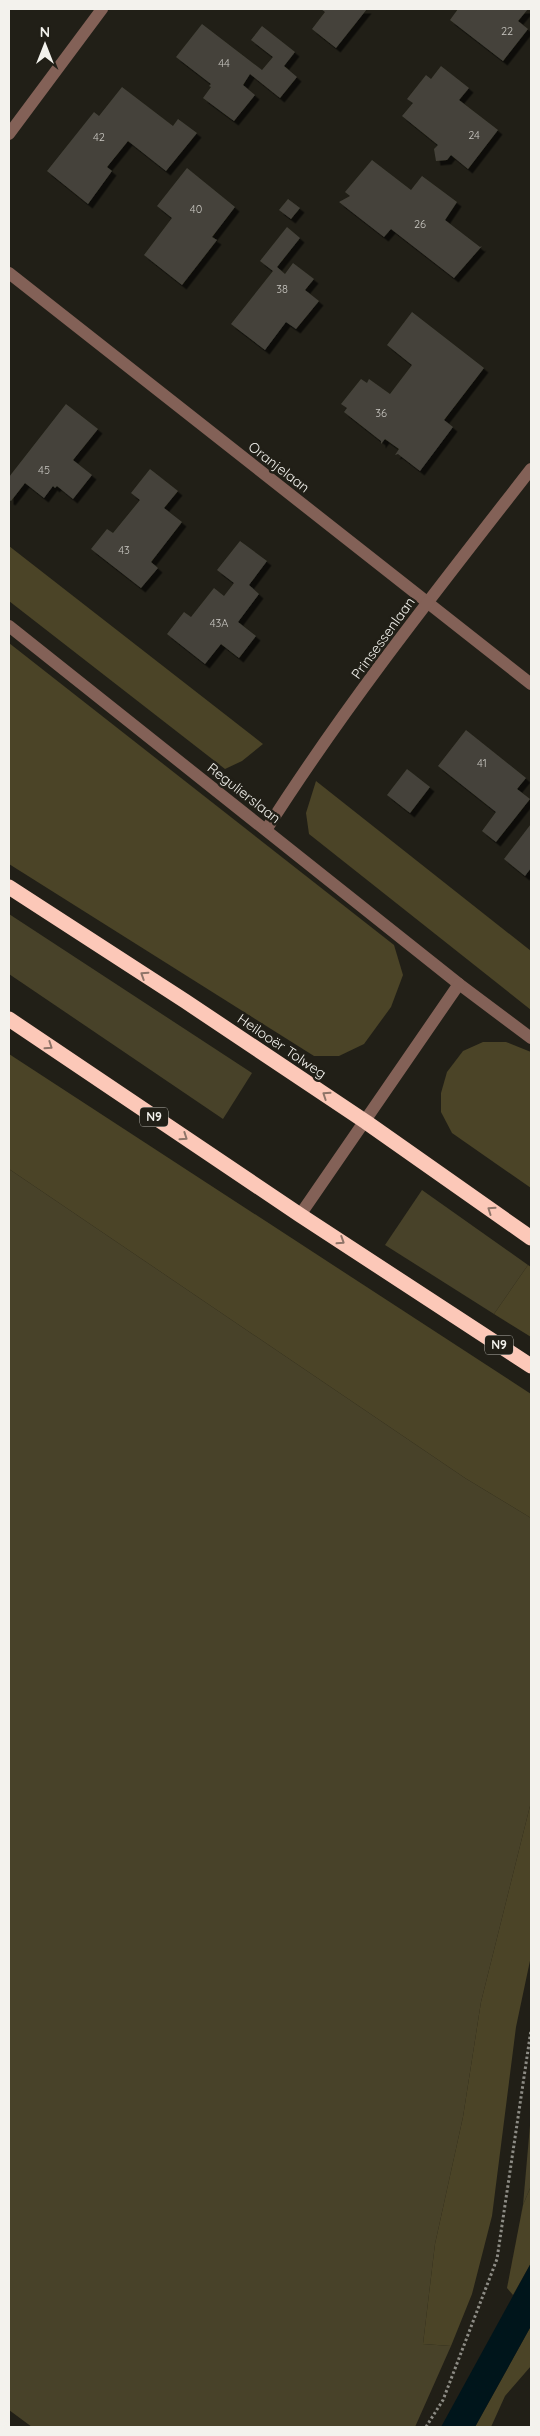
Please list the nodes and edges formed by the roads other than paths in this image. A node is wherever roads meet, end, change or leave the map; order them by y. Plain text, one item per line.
1 (102, 9) edge
2 (9, 134) edge
3 (9, 273) edge
4 (531, 469) edge
5 (428, 602) junction
6 (9, 626) edge
7 (531, 684) edge
8 (266, 830) junction
9 (9, 888) edge
10 (459, 984) junction
11 (9, 1019) edge
12 (531, 1038) edge
13 (366, 1122) junction
14 (300, 1215) junction
15 (531, 1238) edge
16 (531, 1366) edge

1 - 2 street
3 - 5 street, Oranjelaan
4 - 5 street, Prinsessenlaan
5 - 7 street, Oranjelaan
5 - 8 street, Prinsessenlaan
6 - 8 street, Regulierslaan
8 - 10 street, Regulierslaan
13 -> 9 highway, Heilooër Tolweg
10 - 12 street, Regulierslaan
10 - 13 street
11 -> 14 highway, N9
13 - 14 street
15 -> 13 highway, Heilooër Tolweg
14 -> 16 highway, N9

